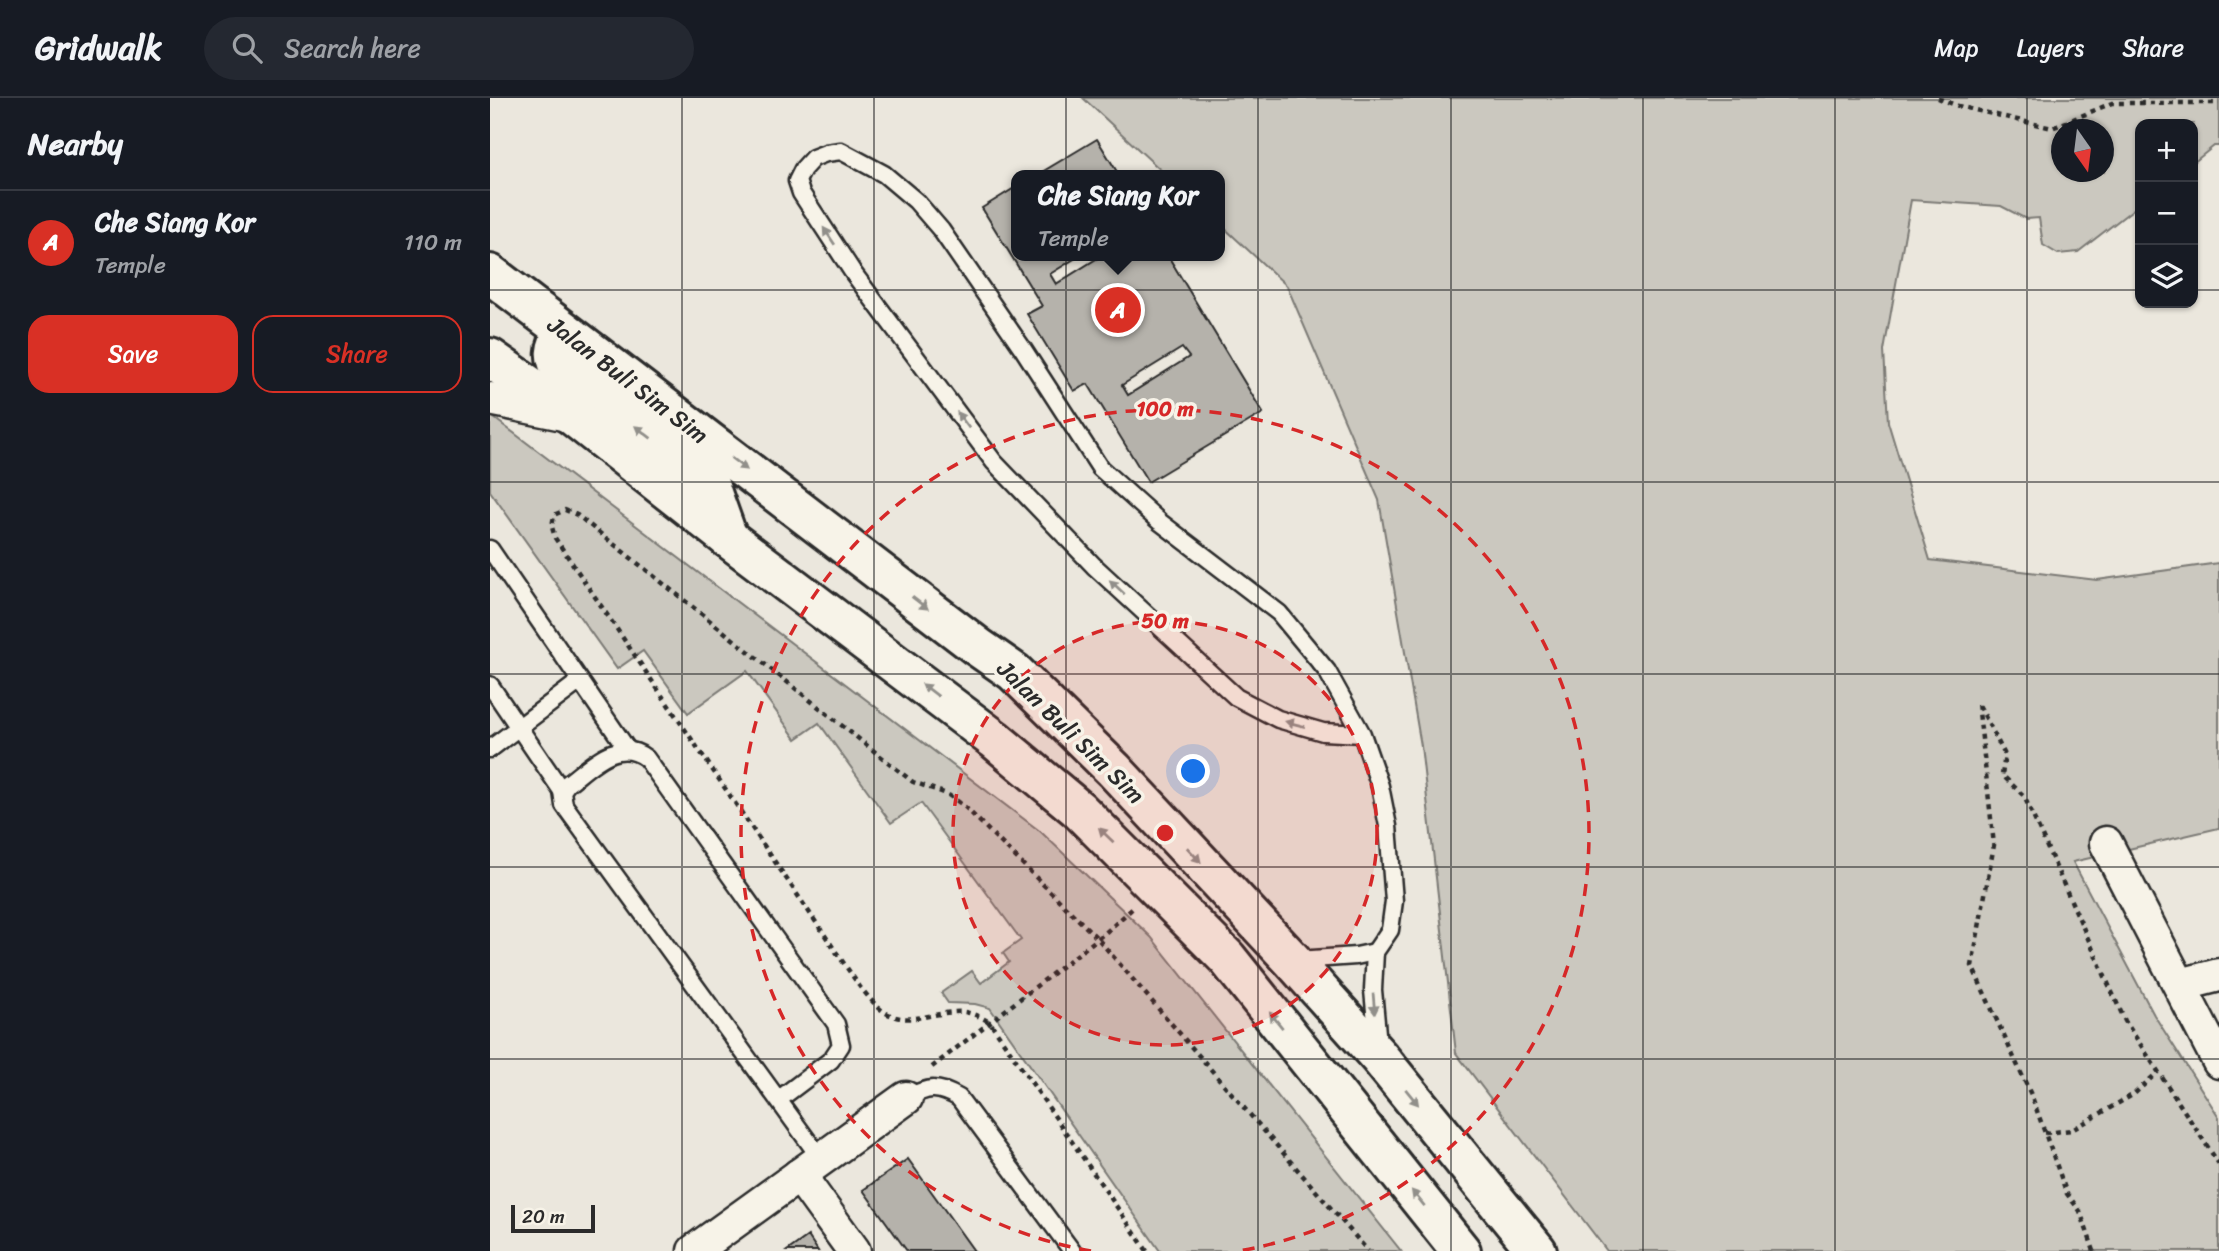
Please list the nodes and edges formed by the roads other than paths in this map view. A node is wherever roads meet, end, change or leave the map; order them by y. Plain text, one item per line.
1 (490, 274) edge
2 (564, 331) junction
3 (490, 358) edge
4 (490, 399) edge
5 (573, 416) junction
6 (728, 538) junction
7 (490, 549) edge
8 (580, 681) junction
9 (490, 685) edge
10 (518, 727) junction
11 (1363, 734) junction
12 (490, 749) edge
13 (627, 750) junction
14 (562, 791) junction
15 (2106, 843) dead end
16 (1376, 951) junction
17 (1292, 960) junction
18 (2219, 975) edge
19 (2179, 985) junction
20 (1379, 1056) junction
21 (2219, 1062) edge
22 (906, 1098) joint
23 (778, 1100) junction
24 (810, 1167) junction
25 (694, 1251) edge
26 (854, 1251) edge
27 (1072, 1251) edge
28 (1461, 1251) edge
29 (1537, 1251) edge

1 - 2 main road, Jalan Buli Sim Sim
6 -> 2 main road
2 -> 17 main road, Jalan Buli Sim Sim
3 - 5 main road, Jalan Buli Sim Sim
4 - 5 street
5 - 6 main road, Jalan Buli Sim Sim
28 -> 6 main road, Jalan Buli Sim Sim
7 - 8 lane
8 - 10 lane
8 - 13 lane
9 - 10 lane
10 - 12 lane
10 - 14 lane
11 -> 11 lane
11 - 16 lane
13 - 14 lane
13 - 23 lane
14 - 23 lane
15 - 19 street
16 - 17 lane
16 -> 20 lane
17 - 20 main road, Jalan Buli Sim Sim
18 - 19 street
19 - 21 street
20 -> 29 main road, Jalan Buli Sim Sim
22 - 24 street
22 - 27 lane
23 - 24 lane
24 - 25 street
24 - 26 street

